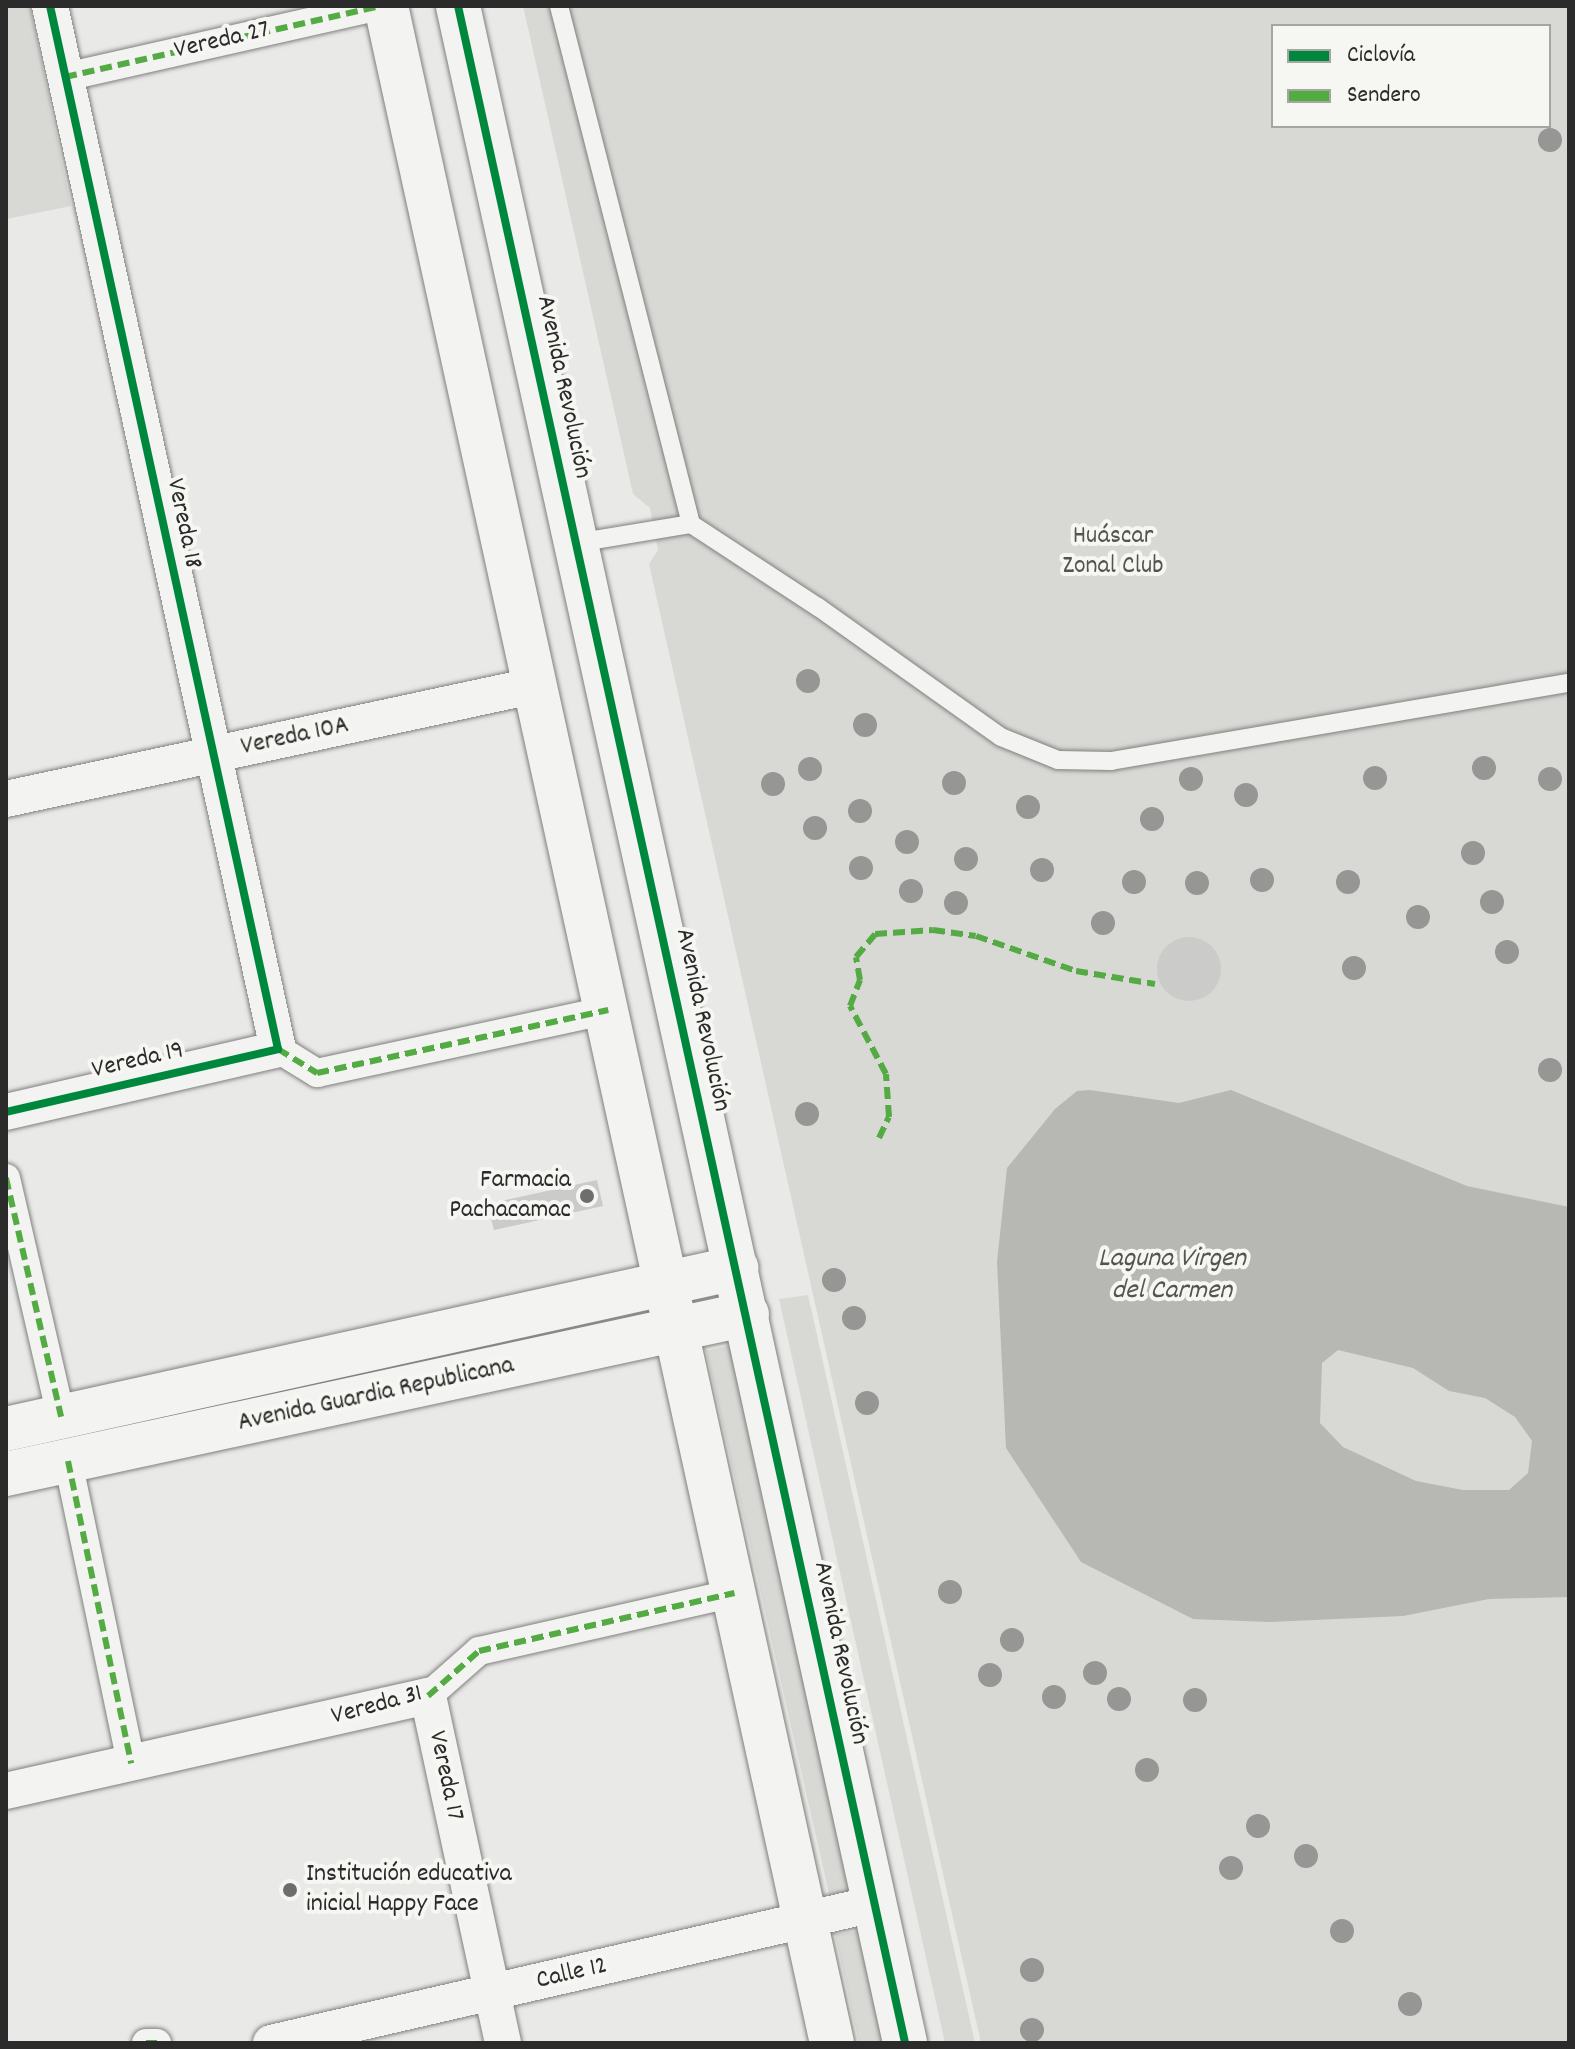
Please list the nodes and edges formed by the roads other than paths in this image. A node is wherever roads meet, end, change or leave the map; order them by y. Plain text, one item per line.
1 (50, 6) edge
2 (379, 6) edge
3 (386, 6) edge
4 (458, 6) edge
5 (559, 6) edge
6 (65, 77) junction
7 (691, 524) junction
8 (576, 543) junction
9 (1569, 683) edge
10 (537, 685) junction
11 (214, 754) junction
12 (6, 799) edge
13 (608, 1010) junction
14 (278, 1049) junction
15 (6, 1112) edge
16 (6, 1178) edge
17 (736, 1268) junction
18 (668, 1284) junction
19 (747, 1314) junction
20 (678, 1329) junction
21 (61, 1417) junction
22 (6, 1429) edge
23 (68, 1461) junction
24 (6, 1474) edge
25 (735, 1593) junction
26 (428, 1696) junction
27 (131, 1763) junction
28 (6, 1791) edge
29 (874, 1904) junction
30 (805, 1921) junction
31 (492, 1992) junction
32 (146, 2043) edge
33 (157, 2043) edge
34 (271, 2043) edge
35 (503, 2043) edge
36 (832, 2043) edge
37 (905, 2043) edge

1 - 6 street, Vereda 18
2 - 6 street, Vereda 27
3 - 10 street
4 - 8 street, Avenida Revolución
5 - 7 lane
6 - 11 street, Vereda 18
7 - 8 lane
7 - 9 lane
8 - 17 street, Avenida Revolución
10 - 11 street, Vereda 10A
10 - 13 street
11 - 12 street, Vereda 10A
11 - 14 street, Vereda 18
13 - 14 street
13 - 18 street
14 - 15 street, Vereda 19
16 - 21 street
17 - 18 street, Avenida Guardia Republicana
17 - 19 street, Avenida Revolución
18 - 20 street
18 - 21 street, Avenida Guardia Republicana
19 - 20 street, Avenida Guardia Republicana
19 - 29 street, Avenida Revolución
20 - 23 street, Avenida Guardia Republicana
20 - 25 street
21 - 22 street, Avenida Guardia Republicana
23 - 24 street, Avenida Guardia Republicana
23 - 27 street
25 - 26 street, Vereda 31
25 - 30 street
26 - 27 street, Vereda 31
26 - 31 street, Vereda 17
27 - 28 street, Vereda 31
29 - 30 street, Calle 12
29 - 37 street, Avenida Revolución
30 - 31 street, Calle 12
30 - 36 street
31 - 34 street, Calle 12
31 - 35 street, Vereda 17
32 - 33 street

